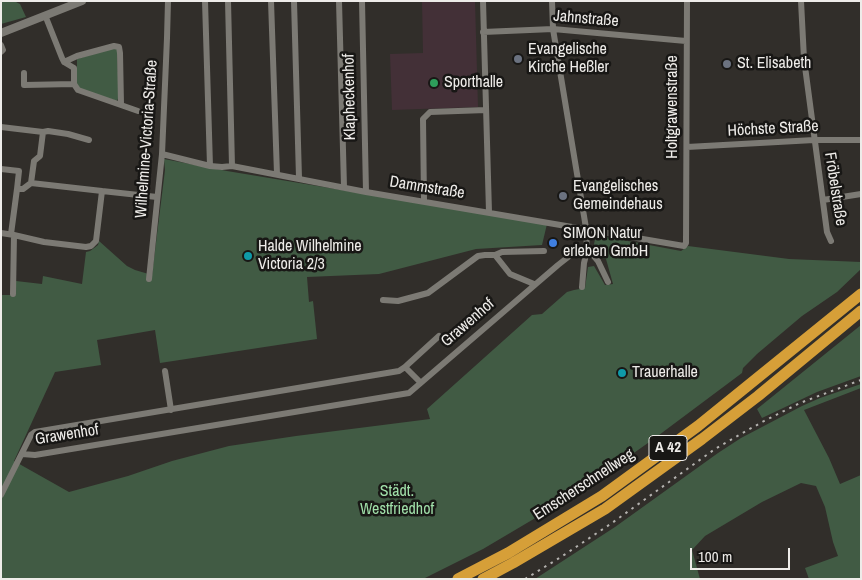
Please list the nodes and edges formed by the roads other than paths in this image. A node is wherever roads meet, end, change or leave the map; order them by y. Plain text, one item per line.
1 (82, 1) edge
2 (168, 1) edge
3 (205, 1) edge
4 (228, 1) edge
5 (271, 1) edge
6 (294, 1) edge
7 (339, 1) edge
8 (362, 1) edge
9 (483, 1) edge
10 (552, 1) edge
11 (687, 1) edge
12 (802, 1) edge
13 (45, 15) junction
14 (553, 29) junction
15 (483, 32) junction
16 (1, 33) edge
17 (686, 41) junction
18 (1, 45) edge
19 (1, 52) edge
20 (64, 62) junction
21 (24, 73) dead end
22 (74, 84) junction
23 (121, 104) junction
24 (486, 110) junction
25 (138, 111) dead end
26 (1, 127) edge
27 (43, 132) junction
28 (89, 140) dead end
29 (814, 140) junction
30 (861, 140) edge
31 (687, 147) junction
32 (162, 154) junction
33 (210, 166) junction
34 (232, 166) junction
35 (1, 169) edge
36 (276, 174) junction
37 (299, 178) junction
38 (31, 183) junction
39 (344, 187) junction
40 (17, 189) junction
41 (102, 190) junction
42 (366, 192) junction
43 (861, 194) edge
44 (157, 197) junction
45 (823, 200) junction
46 (424, 201) junction
47 (489, 212) junction
48 (586, 228) junction
49 (1, 233) edge
50 (12, 235) junction
51 (831, 241) dead end
52 (686, 243) joint
53 (544, 251) dead end
54 (587, 251) junction
55 (495, 255) junction
56 (149, 279) dead end
57 (608, 282) dead end
58 (534, 284) junction
59 (582, 287) dead end
60 (14, 294) dead end
61 (861, 294) edge
62 (383, 300) dead end
63 (861, 311) edge
64 (439, 336) dead end
65 (405, 367) junction
66 (165, 371) dead end
67 (420, 382) junction
68 (171, 410) junction
69 (22, 454) junction
70 (1, 495) edge
71 (458, 579) edge
72 (483, 579) edge

1 - 13 street
2 - 32 street, Wilhelmine-Victoria-Straße
3 - 33 street
4 - 34 street
5 - 36 street
6 - 37 street
7 - 39 street, Klapheckenhof
8 - 42 street, Klapheckenhof
9 - 15 street
10 - 14 street
11 - 17 street, Holtgrawenstraße
12 - 29 street, Fröbelstraße
13 - 16 street
13 - 20 street
14 - 15 street, Jahnstraße
14 - 17 street, Jahnstraße
14 - 48 street
15 - 24 street
17 - 31 street, Holtgrawenstraße
18 - 19 street
20 - 22 street
20 - 23 street, Wilhelmine-Victoria-Straße
21 - 22 street, Wilhelmine-Victoria-Straße
22 - 23 street, Wilhelmine-Victoria-Straße
23 - 25 street, Wilhelmine-Victoria-Straße
24 - 46 street
24 - 47 street
26 - 27 street
27 - 28 street
27 - 38 street
29 - 30 street, Höchste Straße
29 - 31 street, Höchste Straße
29 - 45 street, Fröbelstraße
31 - 52 street, Holtgrawenstraße
32 - 33 street, Dammstraße
32 - 44 street, Wilhelmine-Victoria-Straße
33 - 34 street, Dammstraße
34 - 36 street, Dammstraße
35 - 40 street
36 - 37 street, Dammstraße
37 - 39 street, Dammstraße
38 - 40 street
38 - 41 street
39 - 42 street, Dammstraße
40 - 50 street
41 - 44 street
41 - 50 street
42 - 46 street, Dammstraße
43 - 45 street
44 - 56 street, Wilhelmine-Victoria-Straße
45 - 51 street, Fröbelstraße
46 - 47 street, Dammstraße
47 - 48 street, Dammstraße
48 - 52 street, Dammstraße
48 - 54 street
49 - 50 street
50 - 60 street
53 - 55 street
54 - 57 street
54 - 58 street, Grawenhof
54 - 59 street
55 - 58 street
55 - 62 street
58 - 67 street, Grawenhof
61 - 71 highway, Emscherschnellweg / A 42
63 - 72 highway, Emscherschnellweg / A 42
64 - 65 street, Grawenhof
65 - 67 street
65 - 68 street, Grawenhof
66 - 68 street
67 - 69 street, Grawenhof
68 - 69 street, Grawenhof
69 - 70 street

